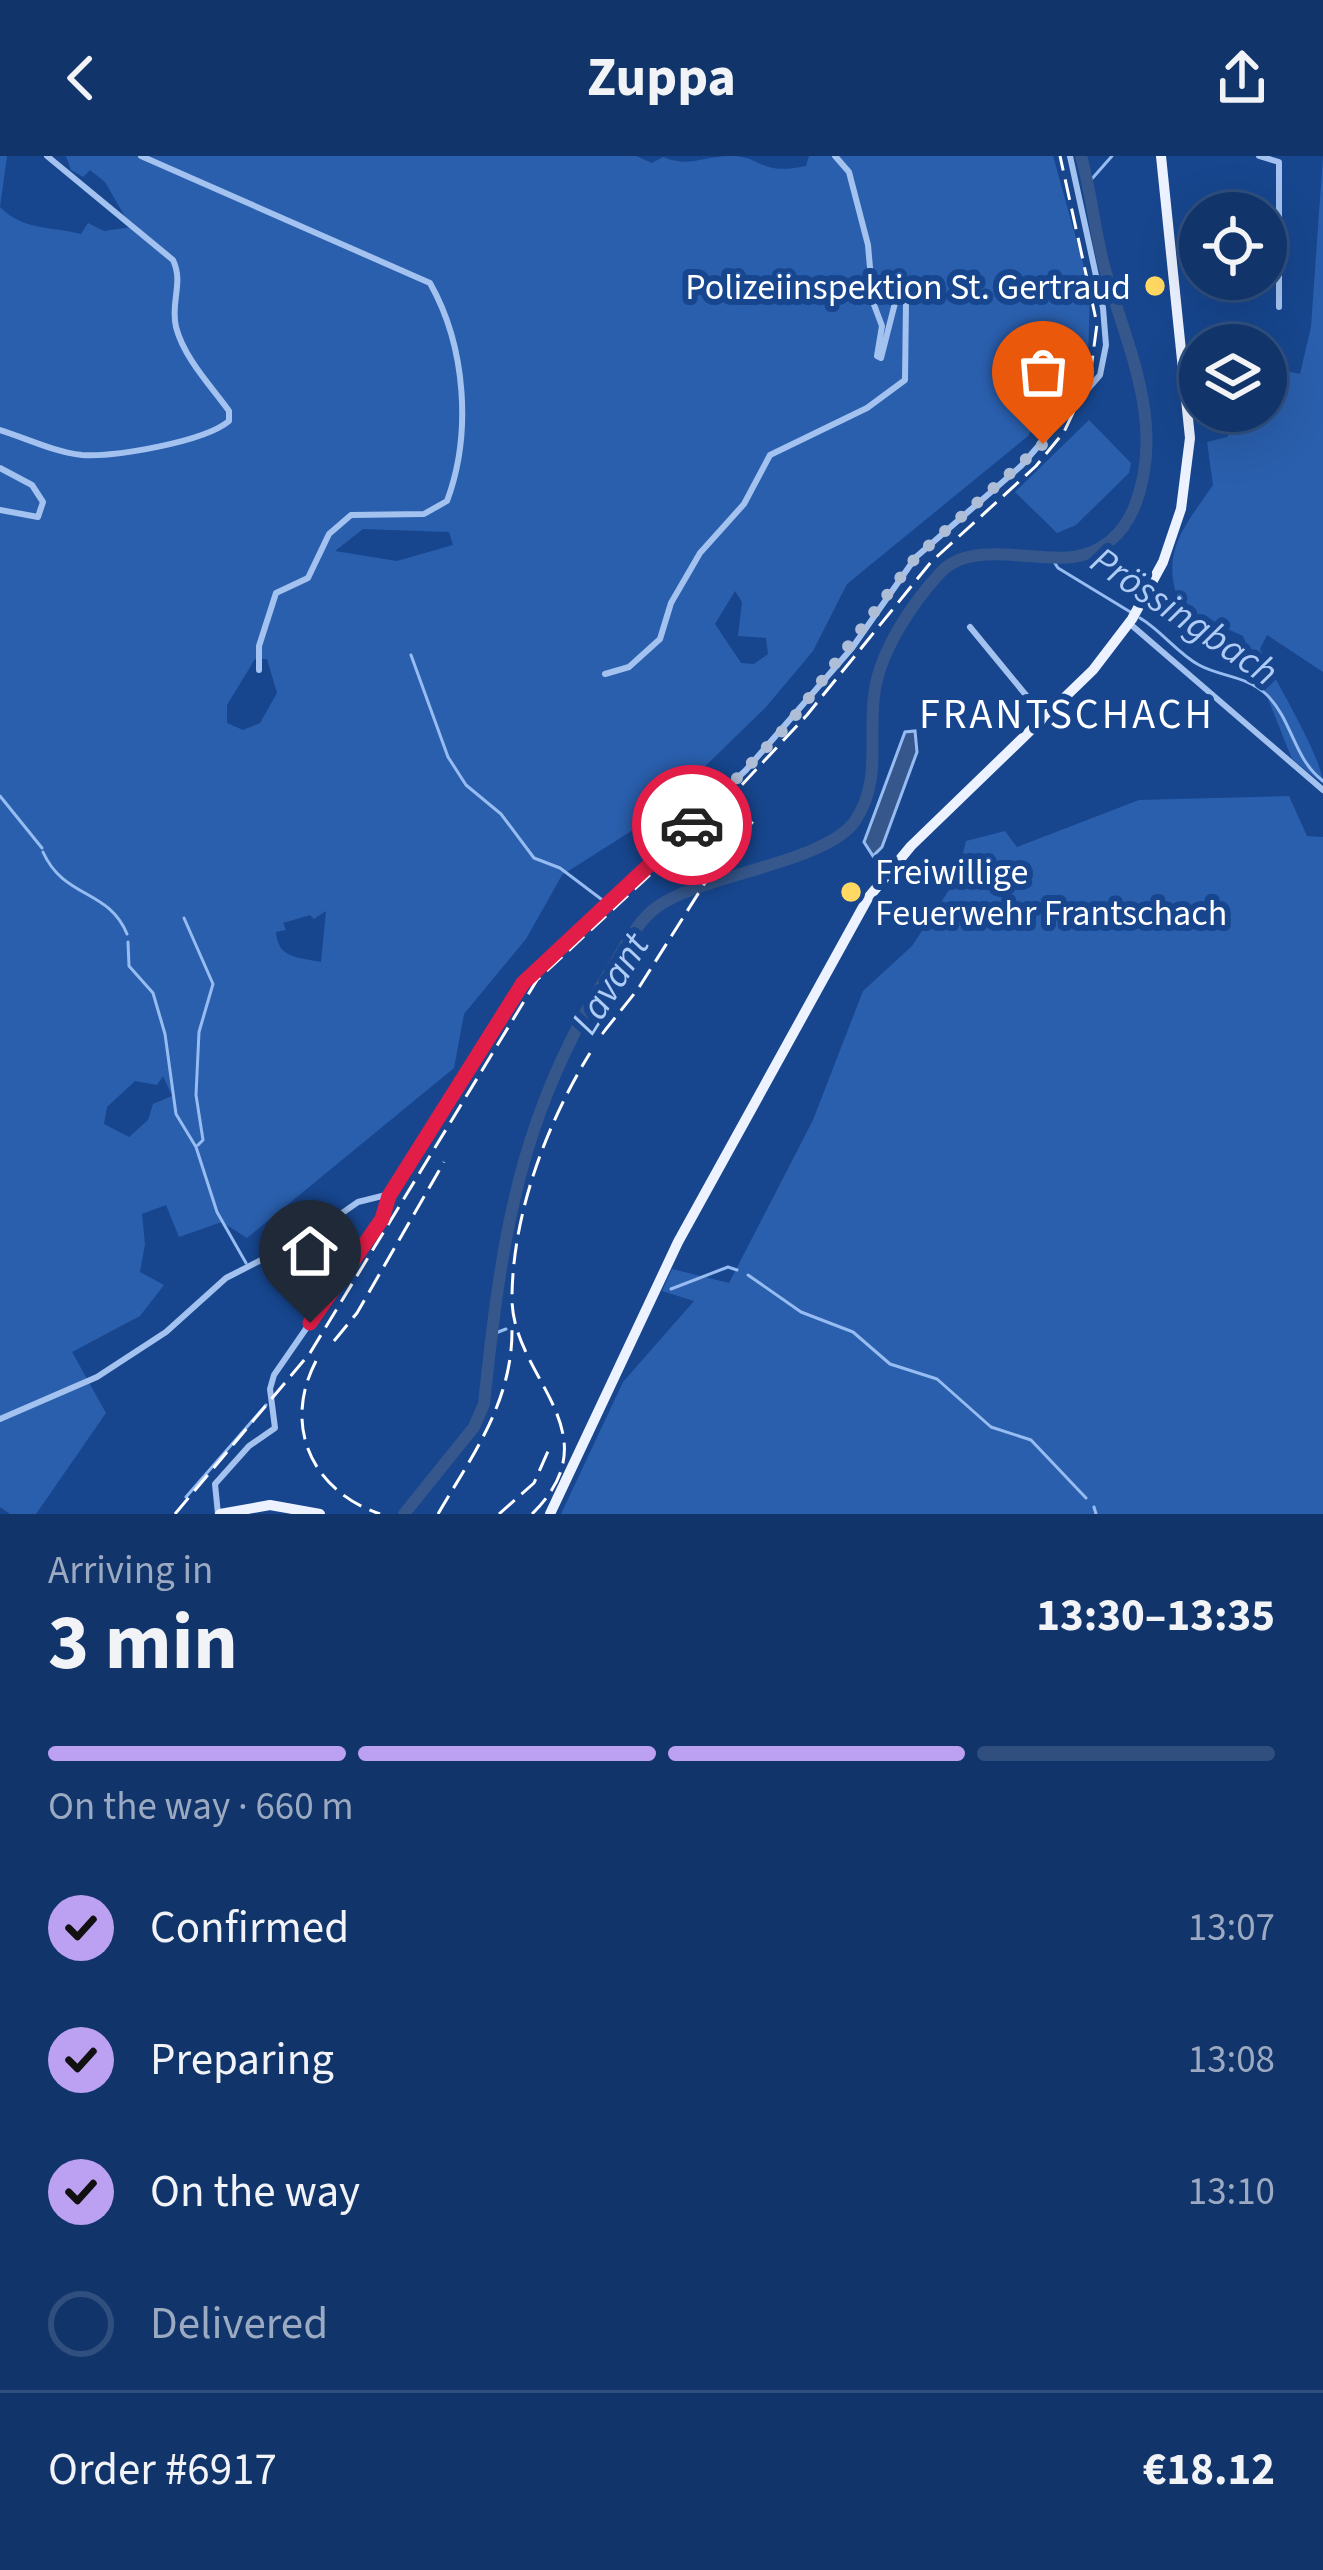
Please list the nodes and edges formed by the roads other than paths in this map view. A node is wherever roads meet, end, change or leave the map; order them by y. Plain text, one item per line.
1 (47, 156) edge
2 (141, 156) edge
3 (835, 156) edge
4 (1070, 156) edge
5 (1161, 156) edge
6 (1259, 156) edge
7 (1279, 307) dead end
8 (0, 430) edge
9 (0, 468) edge
10 (0, 510) edge
11 (1133, 617) junction
12 (970, 627) dead end
13 (259, 670) dead end
14 (605, 674) dead end
15 (1046, 719) junction
16 (1323, 790) edge
17 (389, 1196) junction
18 (0, 1419) edge
19 (219, 1514) edge
20 (320, 1514) edge
21 (550, 1514) edge

1 - 8 street
2 - 13 street
3 - 14 street
4 - 17 street
5 - 11 main road
6 - 7 street
9 - 10 street
11 - 15 main road
11 - 16 street
12 - 15 street
15 - 21 main road
17 - 18 street
17 - 19 street
19 - 20 main road

